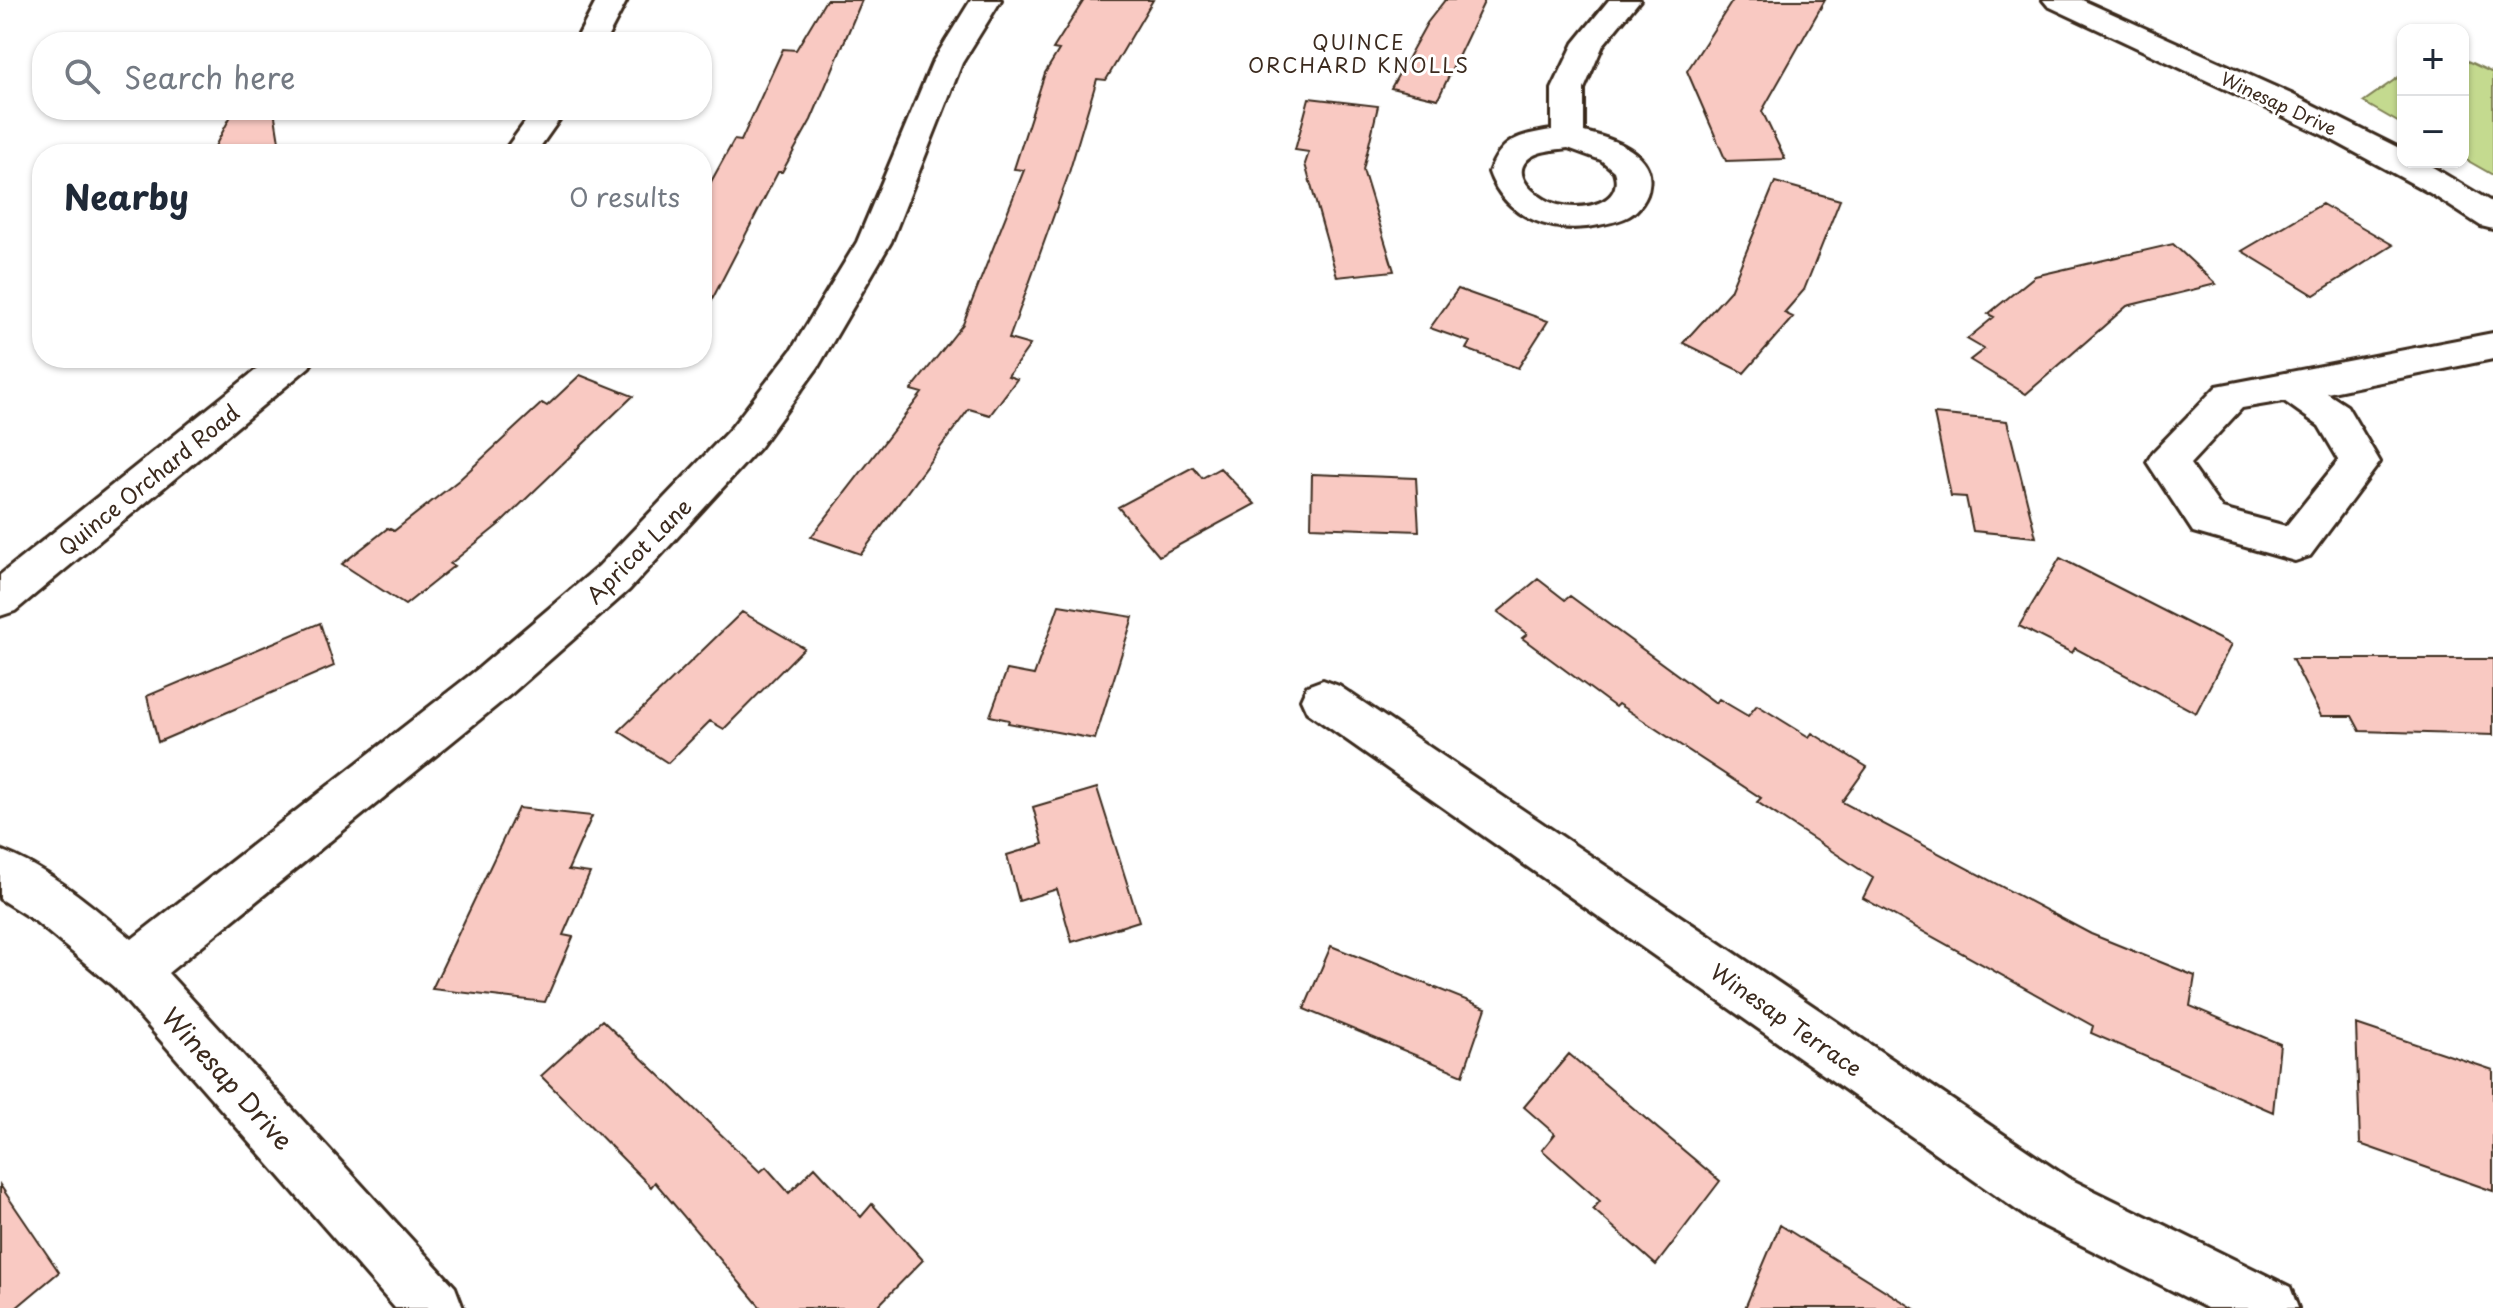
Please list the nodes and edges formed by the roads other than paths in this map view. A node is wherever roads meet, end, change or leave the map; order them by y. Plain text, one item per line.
1 (612, 0) edge
2 (986, 0) edge
3 (1625, 0) edge
4 (2058, 0) edge
5 (595, 32) edge
6 (543, 120) edge
7 (1568, 138) dead end
8 (525, 144) edge
9 (2493, 218) edge
10 (2493, 346) edge
11 (284, 368) edge
12 (2290, 387) junction
13 (0, 599) edge
14 (1323, 699) dead end
15 (0, 872) edge
16 (132, 970) junction
17 (434, 1308) edge
18 (2269, 1308) edge

1 - 5 street
2 - 16 street, Apricot Lane
3 - 7 street
4 - 9 street, Winesap Drive
6 - 8 street
10 - 12 street
11 - 13 street, Quince Orchard Road
12 - 12 street
14 - 18 street, Winesap Terrace
15 - 16 street, Winesap Drive
16 - 17 street, Winesap Drive

